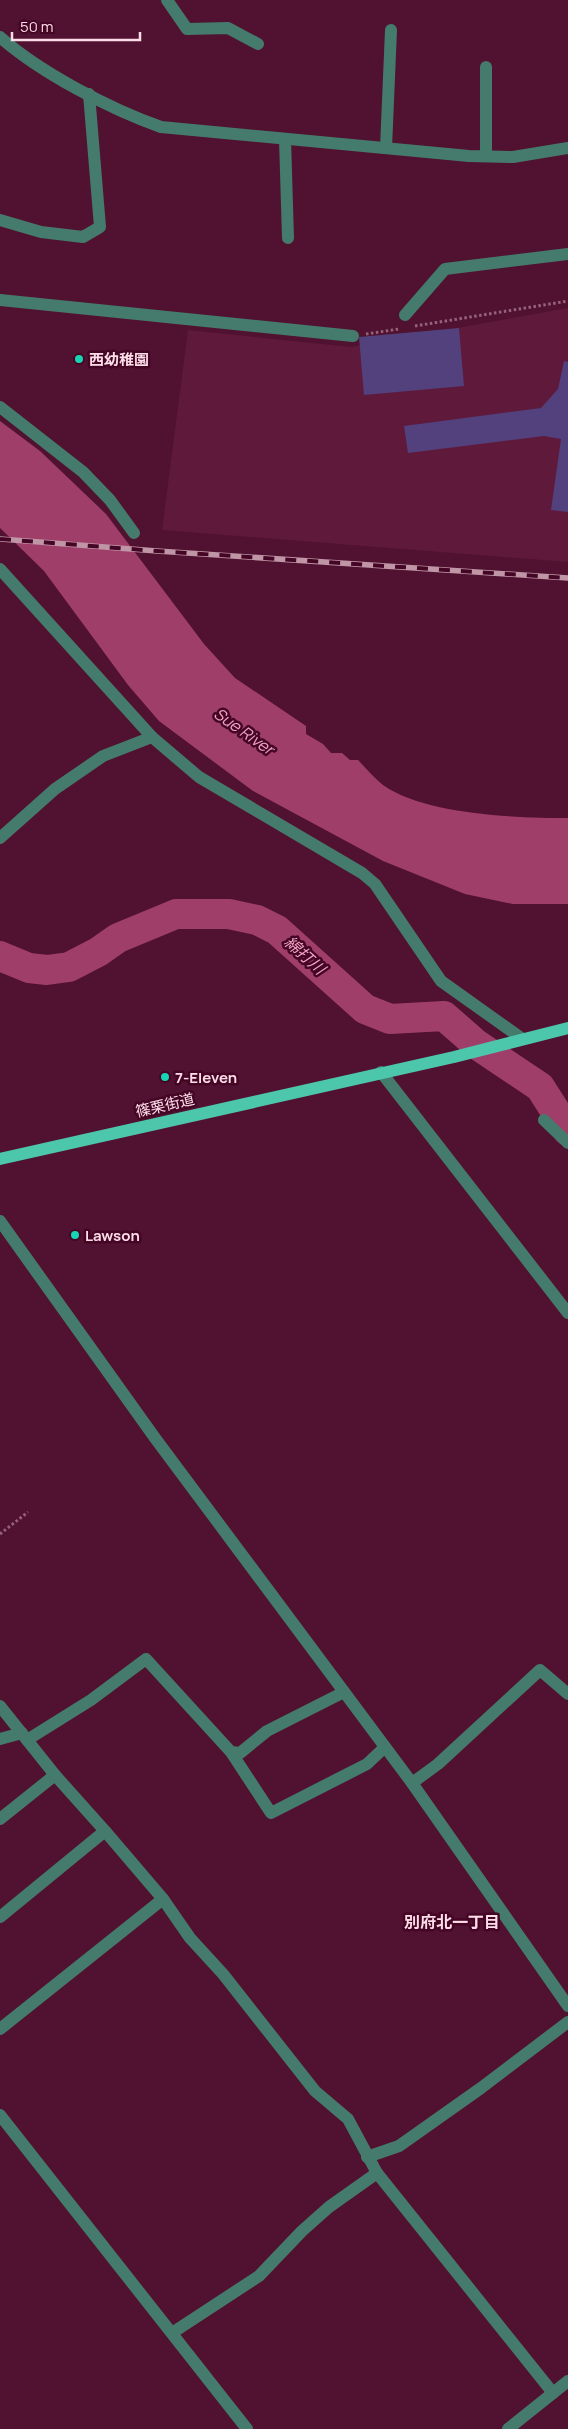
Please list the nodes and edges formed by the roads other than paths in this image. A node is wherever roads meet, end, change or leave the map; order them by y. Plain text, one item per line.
1 (167, 0) edge
2 (390, 30) dead end
3 (0, 37) edge
4 (258, 44) dead end
5 (486, 67) dead end
6 (89, 94) junction
7 (285, 139) junction
8 (386, 148) junction
9 (568, 148) edge
10 (486, 156) junction
11 (0, 220) edge
12 (288, 238) dead end
13 (568, 254) edge
14 (0, 300) edge
15 (408, 321) road end
16 (353, 336) road end
17 (0, 407) edge
18 (134, 533) dead end
19 (0, 569) edge
20 (152, 737) junction
21 (0, 838) edge
22 (568, 1028) edge
23 (521, 1038) junction
24 (381, 1072) junction
25 (544, 1120) dead end
26 (568, 1143) edge
27 (0, 1159) edge
28 (0, 1221) edge
29 (568, 1313) edge
30 (344, 1692) junction
31 (568, 1694) edge
32 (0, 1706) edge
33 (24, 1737) junction
34 (0, 1739) edge
35 (385, 1747) junction
36 (231, 1752) junction
37 (55, 1775) junction
38 (412, 1783) junction
39 (0, 1819) edge
40 (105, 1831) junction
41 (163, 1899) junction
42 (0, 1917) edge
43 (568, 2006) edge
44 (568, 2022) edge
45 (0, 2029) edge
46 (0, 2115) edge
47 (367, 2157) junction
48 (377, 2174) junction
49 (172, 2333) junction
50 (568, 2381) edge
51 (553, 2393) junction
52 (247, 2429) edge
53 (508, 2429) edge

1 - 4 street
2 - 8 street
3 - 6 street
5 - 10 street
6 - 7 street
6 - 11 street
7 - 8 street
7 - 12 street
8 - 10 street
9 - 10 street
13 - 15 street
14 - 16 street
17 - 18 street
19 - 20 street
20 - 21 street
20 - 23 street
22 - 23 main road
23 - 24 main road, 篠栗街道
24 - 27 main road, 篠栗街道
24 - 29 street
25 - 26 street
28 - 30 street
30 - 35 street
30 - 36 street
31 - 38 street
32 - 33 street
33 - 34 street
33 - 36 street
33 - 37 street
35 - 36 street
35 - 38 street
37 - 39 street
37 - 40 street
38 - 43 street
40 - 41 street
40 - 42 street
41 - 45 street
41 - 47 street
44 - 47 street
46 - 49 street
47 - 48 street
48 - 49 street
48 - 51 street
49 - 52 street
50 - 51 street
51 - 53 street

